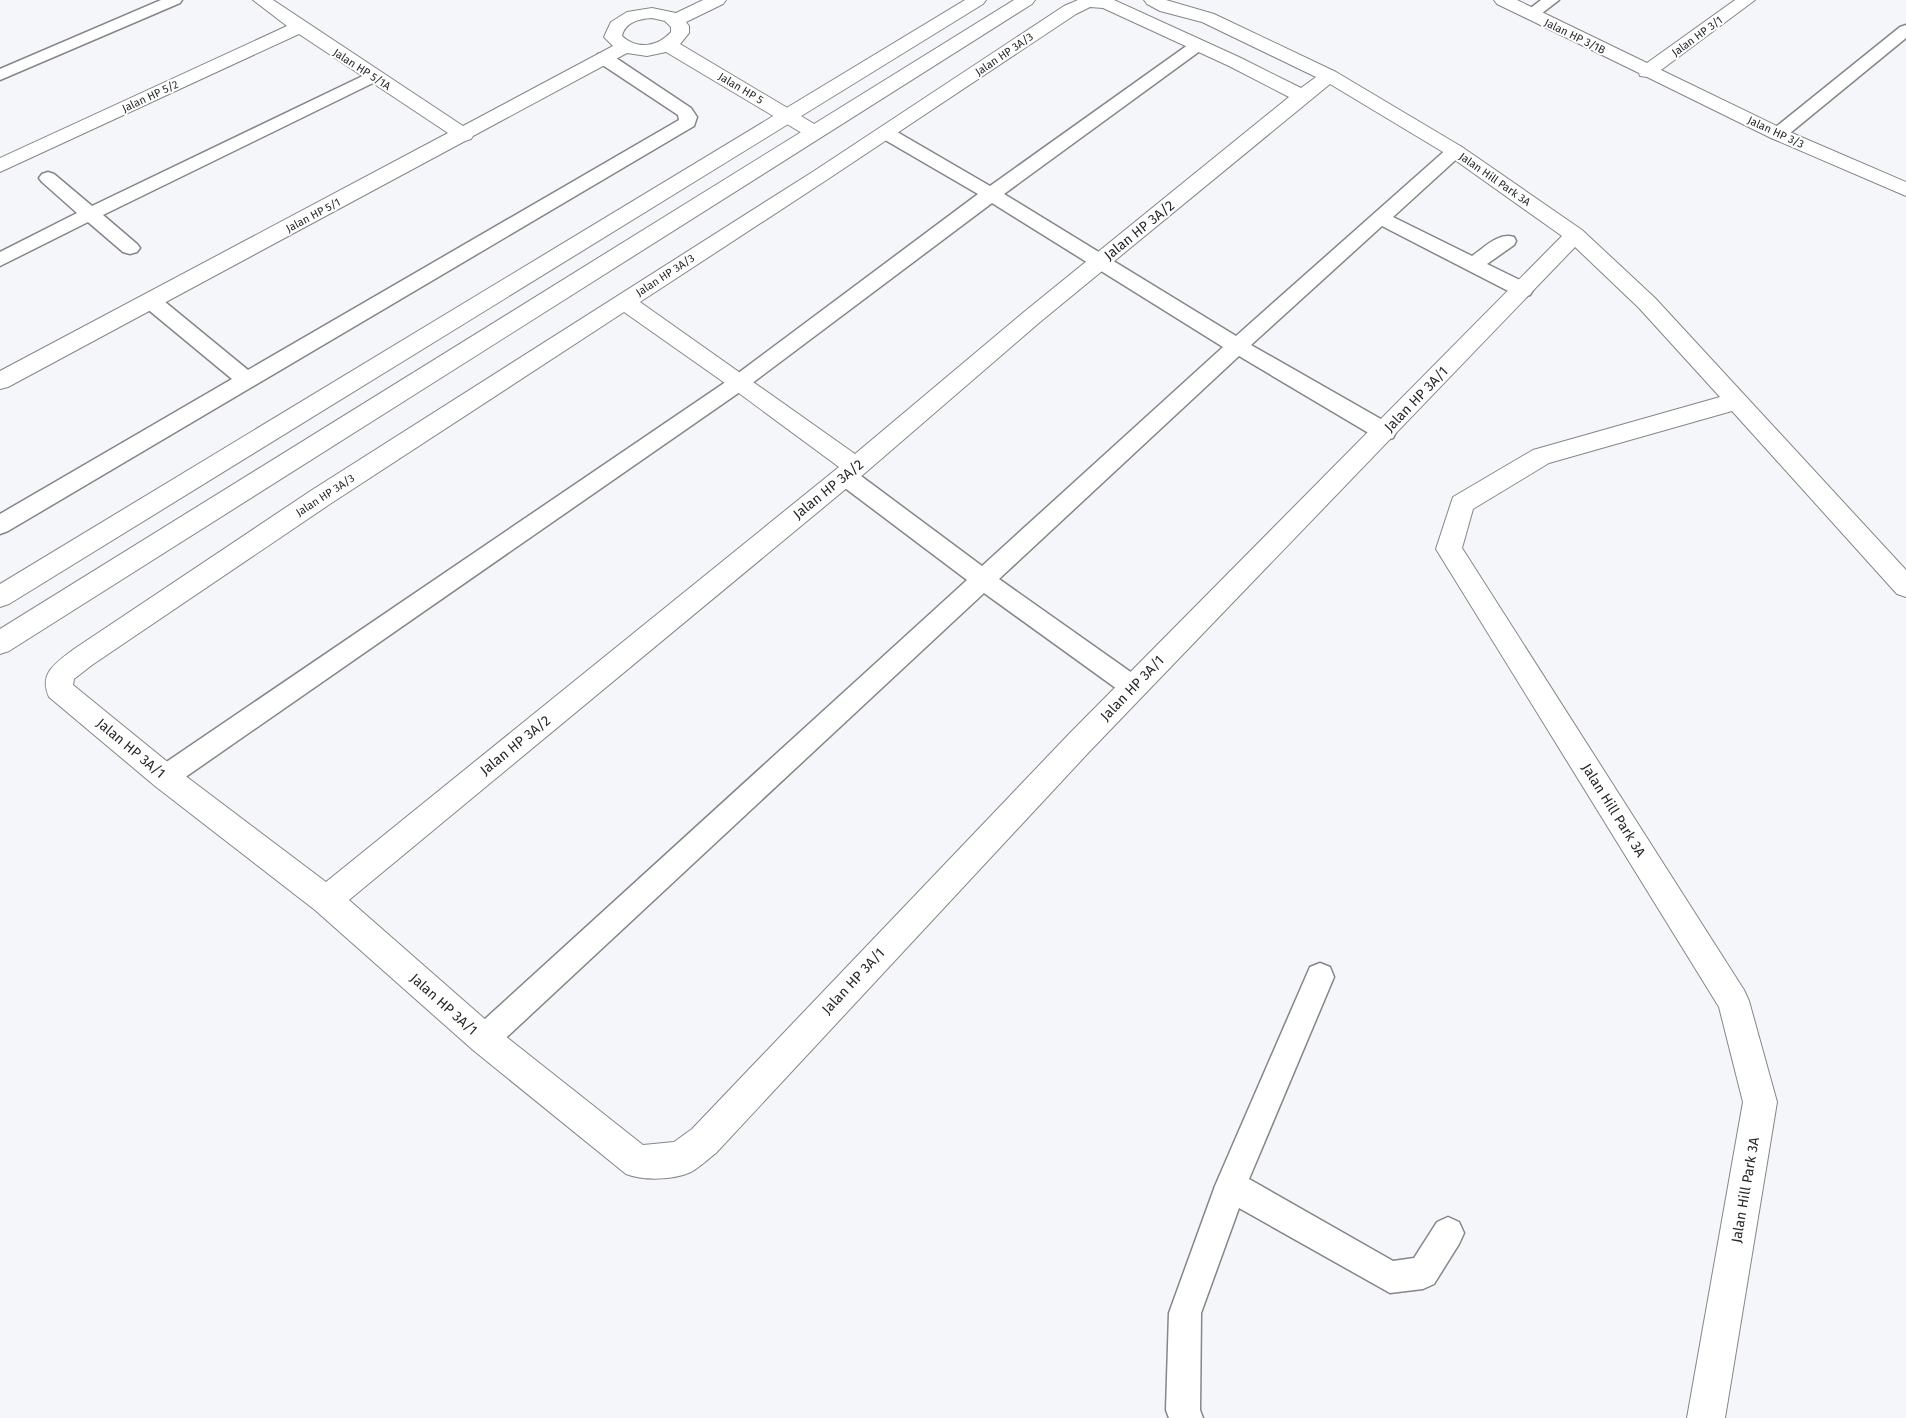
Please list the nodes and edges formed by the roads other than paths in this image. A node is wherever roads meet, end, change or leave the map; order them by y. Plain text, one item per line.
1 (174, 0) edge
2 (262, 0) edge
3 (717, 0) edge
4 (977, 0) edge
5 (1026, 0) edge
6 (1153, 0) edge
7 (1503, 0) edge
8 (1552, 0) edge
9 (1746, 0) edge
10 (1203, 9) edge
11 (1530, 14) junction
12 (675, 20) junction
13 (300, 27) junction
14 (1906, 30) edge
15 (668, 45) junction
16 (1198, 45) junction
17 (625, 47) junction
18 (604, 58) junction
19 (1648, 72) junction
20 (0, 75) edge
21 (373, 76) junction
22 (1328, 76) junction
23 (1302, 96) junction
24 (786, 116) junction
25 (814, 132) junction
26 (886, 133) junction
27 (1778, 134) junction
28 (464, 135) junction
29 (1455, 151) junction
30 (0, 166) edge
31 (48, 178) dead end
32 (1906, 190) edge
33 (991, 194) junction
34 (90, 214) junction
35 (1381, 218) junction
36 (1575, 235) junction
37 (1507, 241) dead end
38 (130, 248) dead end
39 (0, 260) edge
40 (1101, 261) junction
41 (1473, 265) junction
42 (1522, 290) junction
43 (624, 301) junction
44 (152, 302) junction
45 (1237, 346) junction
46 (246, 380) junction
47 (0, 381) edge
48 (740, 382) junction
49 (1737, 401) junction
50 (1385, 432) junction
51 (850, 471) junction
52 (0, 525) edge
53 (983, 580) junction
54 (1906, 587) edge
55 (0, 597) edge
56 (0, 643) edge
57 (1133, 687) junction
58 (59, 688) joint
59 (165, 777) junction
60 (326, 900) junction
61 (1320, 977) dead end
62 (484, 1039) junction
63 (1231, 1186) junction
64 (1448, 1233) dead end
65 (1186, 1418) edge
66 (1706, 1418) edge

1 - 20 lane
2 - 13 street, Jalan HP 5/1A
3 - 12 street
4 - 24 street
5 - 25 street
6 - 10 street, Jalan Hill Park 3A
7 - 11 street, Jalan HP 3/1B
8 - 11 lane
9 - 19 street, Jalan HP 3/1
10 - 22 street, Jalan Hill Park 3A
11 - 19 street, Jalan HP 3/1B
12 - 15 street
12 - 17 street
13 - 21 street, Jalan HP 5/1A
13 - 30 street, Jalan HP 5/2
14 - 27 lane
15 - 17 street
15 - 24 street, Jalan HP 5
16 - 23 street, Jalan HP 3A/3
16 - 26 street, Jalan HP 3A/3
16 - 33 lane
17 - 18 street, Jalan HP 5/1
18 - 28 street, Jalan HP 5/1
18 - 46 lane
19 - 27 street, Jalan HP 3/3
21 - 28 street, Jalan HP 5/1A
21 - 34 lane
22 - 23 street, Jalan HP 3A/2
22 - 29 street, Jalan Hill Park 3A
23 - 40 street, Jalan HP 3A/2
24 - 25 street, Jalan HP 5
24 - 55 street
25 - 56 street
26 - 33 lane
26 - 43 street, Jalan HP 3A/3
27 - 32 street, Jalan HP 3/3
28 - 44 street, Jalan HP 5/1
29 - 35 lane
29 - 36 street, Jalan Hill Park 3A
31 - 34 lane
33 - 40 lane
33 - 48 lane
34 - 38 lane
34 - 39 lane
35 - 41 lane
35 - 45 lane
36 - 42 street, Jalan HP 3A/1
36 - 49 street, Jalan Hill Park 3A
37 - 41 lane
40 - 45 lane
40 - 51 street, Jalan HP 3A/2
41 - 42 lane
42 - 50 street, Jalan HP 3A/1
43 - 48 street
43 - 58 street, Jalan HP 3A/3
44 - 46 lane
44 - 47 street, Jalan HP 5/1
45 - 50 lane
45 - 53 lane
46 - 52 lane
48 - 51 street
48 - 59 lane
49 - 54 street, Jalan Hill Park 3A
49 - 66 street, Jalan Hill Park 3A
50 - 57 street, Jalan HP 3A/1
51 - 53 lane
51 - 60 street, Jalan HP 3A/2
53 - 57 lane
53 - 62 lane
57 - 62 street, Jalan HP 3A/1
58 - 59 street, Jalan HP 3A/1
59 - 60 street, Jalan HP 3A/1
60 - 62 street, Jalan HP 3A/1
61 - 63 lane
63 - 64 lane
63 - 65 lane

